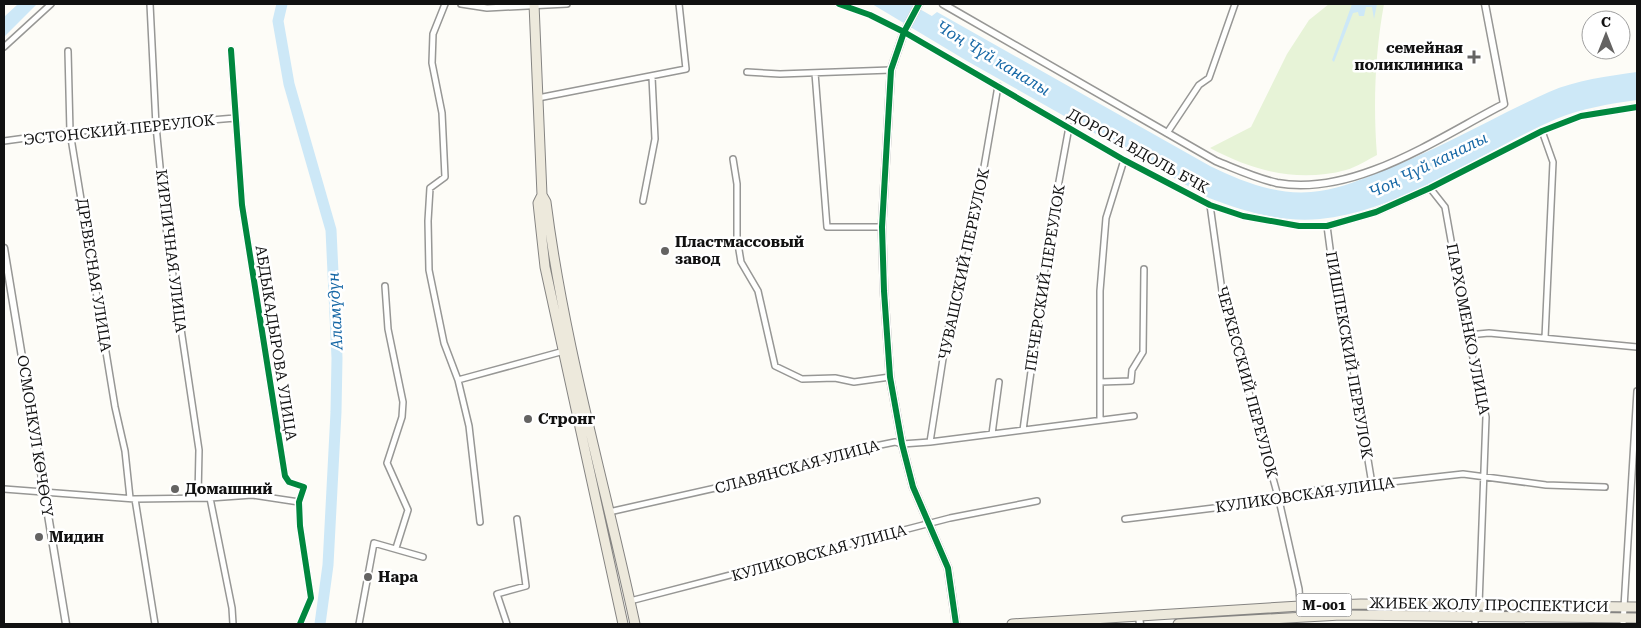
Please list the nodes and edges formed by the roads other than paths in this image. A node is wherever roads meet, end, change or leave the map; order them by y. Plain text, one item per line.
1 (51, 4) edge
2 (150, 4) edge
3 (446, 4) edge
4 (461, 4) edge
5 (567, 4) edge
6 (679, 4) edge
7 (840, 4) edge
8 (919, 4) edge
9 (943, 4) edge
10 (1234, 4) edge
11 (1485, 4) edge
12 (534, 5) edge
13 (905, 30) junction
14 (4, 47) edge
15 (231, 50) dead end
16 (68, 51) dead end
17 (891, 70) junction
18 (747, 72) dead end
19 (815, 73) junction
20 (652, 77) junction
21 (998, 86) junction
22 (538, 98) junction
23 (1637, 106) edge
24 (235, 118) junction
25 (156, 126) junction
26 (1069, 127) junction
27 (70, 132) junction
28 (1542, 132) junction
29 (1167, 134) junction
30 (4, 141) edge
31 (733, 160) dead end
32 (1124, 160) junction
33 (1430, 188) junction
34 (643, 201) dead end
35 (1210, 205) junction
36 (1327, 226) junction
37 (882, 227) junction
38 (4, 248) edge
39 (1144, 269) dead end
40 (385, 286) dead end
41 (1468, 334) junction
42 (1545, 338) junction
43 (1637, 347) edge
44 (568, 350) junction
45 (890, 377) junction
46 (458, 380) junction
47 (999, 382) dead end
48 (1100, 382) junction
49 (1637, 391) edge
50 (1134, 416) dead end
51 (1100, 420) junction
52 (1023, 430) junction
53 (992, 434) junction
54 (930, 442) junction
55 (902, 444) junction
56 (1484, 476) junction
57 (1372, 484) junction
58 (1605, 487) dead end
59 (1634, 488) edge
60 (4, 489) edge
61 (44, 491) junction
62 (198, 497) junction
63 (132, 498) junction
64 (210, 498) junction
65 (1278, 500) junction
66 (1037, 501) dead end
67 (298, 502) junction
68 (609, 512) junction
69 (517, 520) dead end
70 (1125, 520) dead end
71 (480, 522) dead end
72 (928, 524) junction
73 (396, 548) junction
74 (423, 557) dead end
75 (630, 601) junction
76 (1479, 605) junction
77 (1300, 606) junction
78 (1625, 607) junction
79 (1637, 607) edge
80 (1301, 617) junction
81 (1637, 618) edge
82 (1139, 620) edge
83 (1475, 620) edge
84 (1623, 621) edge
85 (66, 624) edge
86 (155, 624) edge
87 (233, 624) edge
88 (300, 624) edge
89 (359, 624) edge
90 (507, 624) edge
91 (623, 624) edge
92 (635, 624) edge
93 (956, 624) edge
94 (1012, 624) edge
95 (1178, 624) edge

1 - 14 street
2 - 25 street, КИРПИЧНАЯ УЛИЦА
3 - 46 street
4 - 12 street
5 - 12 street
6 - 20 street
7 - 13 street, ДОРОГА ВДОЛЬ БЧК
8 - 13 street
9 - 29 street
10 - 29 street
11 - 29 street
12 - 22 main road
13 - 17 street
13 - 21 street, ДОРОГА ВДОЛЬ БЧК
15 - 24 street, АБДЫКАДЫРОВА УЛИЦА
16 - 27 street, ДРЕВЕСНАЯ УЛИЦА
17 - 19 street
17 - 37 street
18 - 19 street
19 - 37 street
20 - 22 street
20 - 34 street
21 - 26 street, ДОРОГА ВДОЛЬ БЧК
21 - 54 street, ЧУВАШСКИЙ ПЕРЕУЛОК
22 - 44 main road
23 - 28 street, ДОРОГА ВДОЛЬ БЧК
24 - 25 street, ЭСТОНСКИЙ ПЕРЕУЛОК
24 - 67 street, АБДЫКАДЫРОВА УЛИЦА
25 - 27 street, ЭСТОНСКИЙ ПЕРЕУЛОК
25 - 62 street, КИРПИЧНАЯ УЛИЦА
26 - 32 street, ДОРОГА ВДОЛЬ БЧК
26 - 52 street, ПЕЧЕРСКИЙ ПЕРЕУЛОК
27 - 30 street, ЭСТОНСКИЙ ПЕРЕУЛОК
27 - 63 street, ДРЕВЕСНАЯ УЛИЦА
28 - 33 street, ДОРОГА ВДОЛЬ БЧК
28 - 42 street
31 - 45 street
32 - 35 street, ДОРОГА ВДОЛЬ БЧК
32 - 48 street
33 - 36 street, ДОРОГА ВДОЛЬ БЧК
33 - 41 street, ПАРХОМЕНКО УЛИЦА
35 - 36 street, ДОРОГА ВДОЛЬ БЧК
35 - 65 street, ЧЕРКЕССКИЙ ПЕРЕУЛОК
36 - 57 street, ПИШПЕКСКИЙ ПЕРЕУЛОК
37 - 45 street
38 - 61 street, ОСМОНКУЛ КӨЧӨСҮ
39 - 48 street
40 - 73 street
41 - 42 street
41 - 56 street, ПАРХОМЕНКО УЛИЦА
42 - 43 street
44 - 46 street
44 - 68 main road
44 - 91 main road
45 - 55 street
46 - 71 street
47 - 53 street
48 - 51 street
49 - 59 street
50 - 51 street, СЛАВЯНСКАЯ УЛИЦА
51 - 52 street, СЛАВЯНСКАЯ УЛИЦА
52 - 53 street, СЛАВЯНСКАЯ УЛИЦА
53 - 54 street, СЛАВЯНСКАЯ УЛИЦА
54 - 55 street, СЛАВЯНСКАЯ УЛИЦА
55 - 68 street, СЛАВЯНСКАЯ УЛИЦА
55 - 72 street
56 - 57 street, КУЛИКОВСКАЯ УЛИЦА
56 - 58 street, КУЛИКОВСКАЯ УЛИЦА
56 - 76 street, ПАРХОМЕНКО УЛИЦА
57 - 65 street, КУЛИКОВСКАЯ УЛИЦА
59 - 78 street
60 - 61 street
61 - 63 street
61 - 85 street, ОСМОНКУЛ КӨЧӨСҮ
62 - 63 street
62 - 64 street
63 - 86 street, ДРЕВЕСНАЯ УЛИЦА
64 - 67 street
64 - 87 street
65 - 70 street, КУЛИКОВСКАЯ УЛИЦА
65 - 77 street, ЧЕРКЕССКИЙ ПЕРЕУЛОК
66 - 72 street, КУЛИКОВСКАЯ УЛИЦА
67 - 88 street, АБДЫКАДЫРОВА УЛИЦА
68 - 75 main road
69 - 90 street
72 - 75 street, КУЛИКОВСКАЯ УЛИЦА
72 - 93 street
73 - 74 street
73 - 89 street
75 - 92 main road
76 - 77 main road, ЖИБЕК ЖОЛУ ПРОСПЕКТИСИ / М-001
76 - 78 main road, ЖИБЕК ЖОЛУ ПРОСПЕКТИСИ / М-001
76 - 83 street, ПАРХОМЕНКО УЛИЦА
77 - 80 street, ЧЕРКЕССКИЙ ПЕРЕУЛОК
77 - 82 main road, ЖИБЕК ЖОЛУ ПРОСПЕКТИСИ / М-001
78 - 79 main road, ЖИБЕК ЖОЛУ ПРОСПЕКТИСИ / М-001
78 - 84 street
80 - 83 main road, ЖИБЕК ЖОЛУ ПРОСПЕКТИСИ / М-001
80 - 95 main road, ЖИБЕК ЖОЛУ ПРОСПЕКТИСИ / М-001
81 - 84 main road, ЖИБЕК ЖОЛУ ПРОСПЕКТИСИ / М-001
82 - 94 main road, ЖИБЕК ЖОЛУ ПРОСПЕКТИСИ / М-001
83 - 84 main road, ЖИБЕК ЖОЛУ ПРОСПЕКТИСИ / М-001

